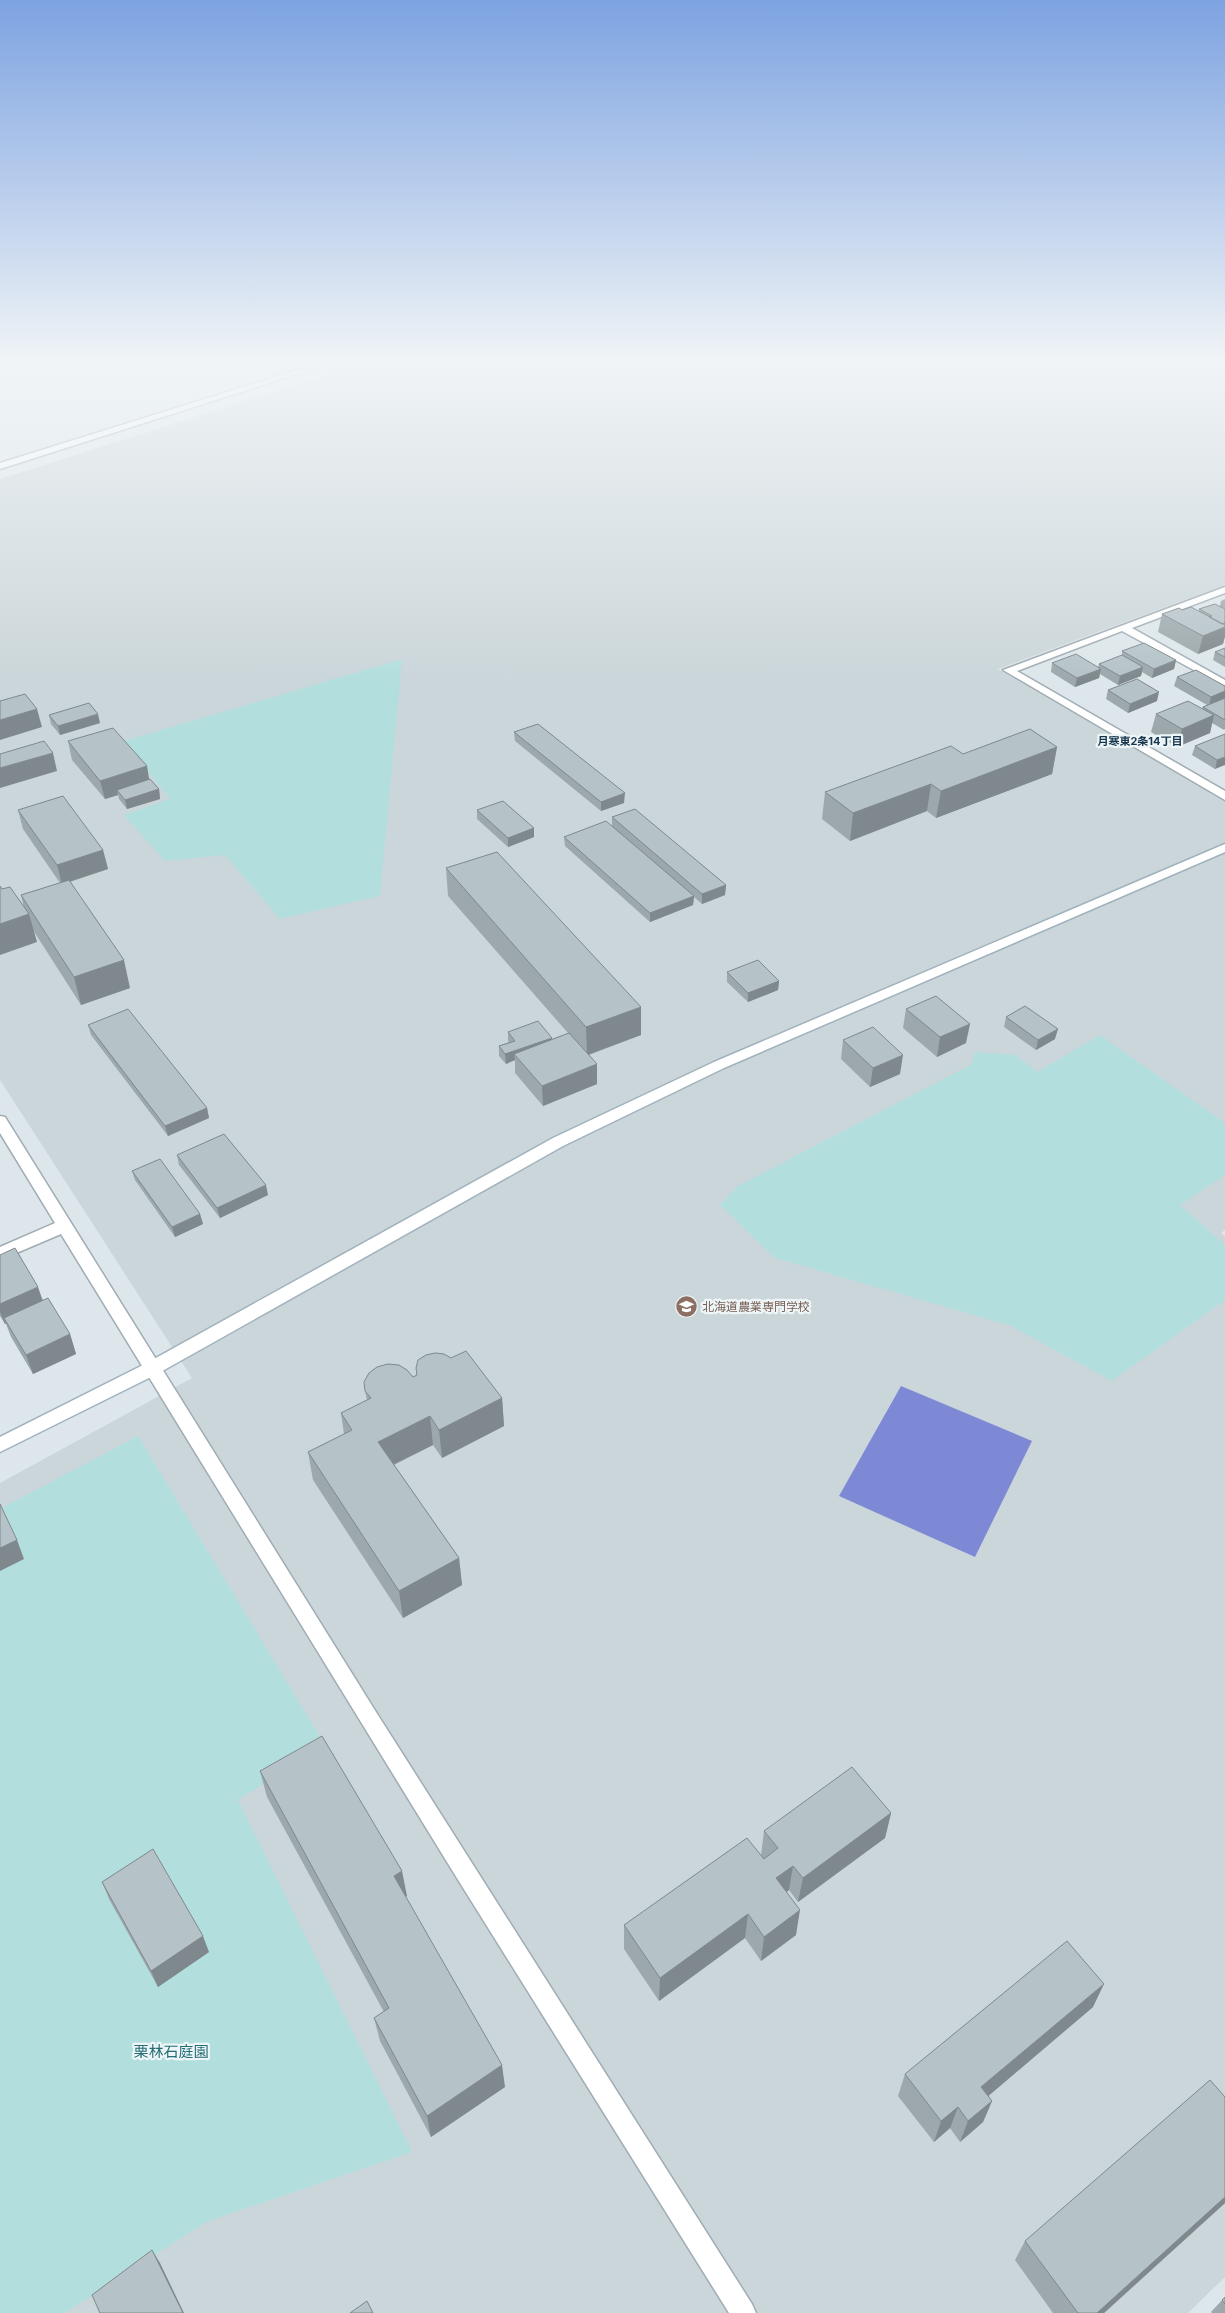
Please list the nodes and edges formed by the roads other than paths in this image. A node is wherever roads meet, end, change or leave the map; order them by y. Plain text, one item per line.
1 (1225, 590) edge
2 (1124, 628) junction
3 (1225, 684) edge
4 (1225, 796) edge
5 (1225, 848) edge
6 (0, 1121) edge
7 (64, 1226) junction
8 (0, 1254) edge
9 (151, 1369) junction
10 (0, 1445) edge
11 (743, 2313) edge

1 - 2 street
2 - 3 street
2 - 4 street
5 - 9 street
6 - 7 street
7 - 8 street
7 - 9 street
9 - 10 street
9 - 11 street

